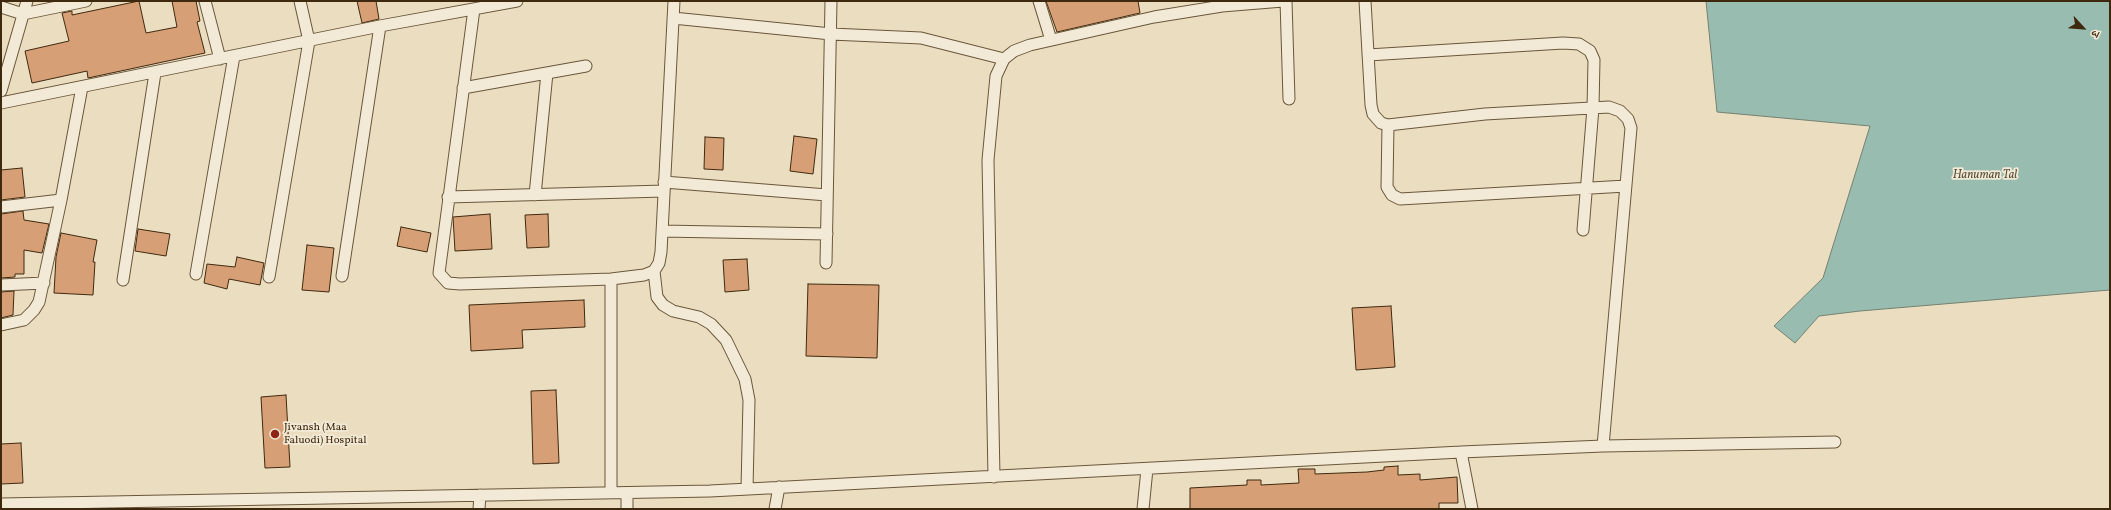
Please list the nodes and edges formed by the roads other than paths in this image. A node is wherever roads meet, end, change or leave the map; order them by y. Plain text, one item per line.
1 (27, 1) edge
2 (86, 1) edge
3 (205, 1) edge
4 (300, 1) edge
5 (517, 1) edge
6 (674, 1) edge
7 (831, 1) edge
8 (1039, 1) edge
9 (1283, 1) edge
10 (1286, 1) edge
11 (1365, 1) edge
12 (488, 4) edge
13 (1, 7) edge
14 (474, 9) junction
15 (23, 14) junction
16 (673, 18) junction
17 (380, 26) junction
18 (831, 34) junction
19 (309, 40) junction
20 (1051, 40) junction
21 (1368, 55) junction
22 (234, 56) junction
23 (220, 59) junction
24 (1004, 59) junction
25 (586, 66) dead end
26 (155, 72) junction
27 (547, 73) junction
28 (82, 87) junction
29 (463, 88) junction
30 (1, 91) edge
31 (1289, 99) dead end
32 (1, 103) edge
33 (1593, 108) junction
34 (1388, 125) junction
35 (664, 186) junction
36 (1626, 186) junction
37 (1588, 188) junction
38 (535, 195) junction
39 (827, 195) junction
40 (448, 197) junction
41 (61, 200) junction
42 (1, 207) edge
43 (1583, 230) dead end
44 (662, 231) junction
45 (826, 234) junction
46 (826, 264) dead end
47 (654, 271) junction
48 (196, 274) dead end
49 (342, 276) dead end
50 (269, 277) dead end
51 (611, 279) junction
52 (123, 280) dead end
53 (44, 283) junction
54 (1, 285) edge
55 (1, 325) edge
56 (1835, 442) dead end
57 (1603, 446) junction
58 (1461, 452) junction
59 (1148, 469) junction
60 (994, 477) junction
61 (779, 487) junction
62 (747, 489) junction
63 (611, 493) junction
64 (627, 493) junction
65 (480, 496) junction
66 (1, 504) edge
67 (479, 509) edge
68 (627, 509) edge
69 (776, 509) edge
70 (1143, 509) edge
71 (1472, 509) edge

1 - 15 street
2 - 15 street
3 - 23 street
4 - 19 street
5 - 12 street
6 - 16 street
7 - 18 street
8 - 20 street
9 - 20 street
10 - 31 street
11 - 21 street
12 - 14 street
13 - 15 street
14 - 17 street
14 - 29 street
15 - 30 street
16 - 18 street
16 - 35 street
17 - 19 street
17 - 49 street
18 - 24 street
18 - 39 street
19 - 22 street
19 - 50 street
20 - 24 street
21 - 33 street
21 - 34 street
22 - 23 street
22 - 48 street
23 - 26 street
24 - 60 street
25 - 27 street
26 - 28 street
26 - 52 street
27 - 29 street
27 - 38 street
28 - 32 street
28 - 41 street
29 - 40 street
33 - 34 street
33 - 36 street
33 - 37 street
34 - 37 street
35 - 38 street
35 - 39 street
35 - 44 street
36 - 37 street
36 - 57 street
37 - 43 street
38 - 40 street
39 - 45 street
40 - 51 street
41 - 42 street
41 - 53 street
44 - 45 street
44 - 47 street
45 - 46 street
47 - 51 street
47 - 62 street
51 - 63 street
53 - 54 street
53 - 55 street
56 - 57 street
57 - 58 street
58 - 59 street
58 - 71 street
59 - 60 street
59 - 70 street
60 - 61 street
61 - 62 street
61 - 69 street
62 - 64 street
63 - 64 street
63 - 65 street
64 - 68 street
65 - 66 street
65 - 67 street

